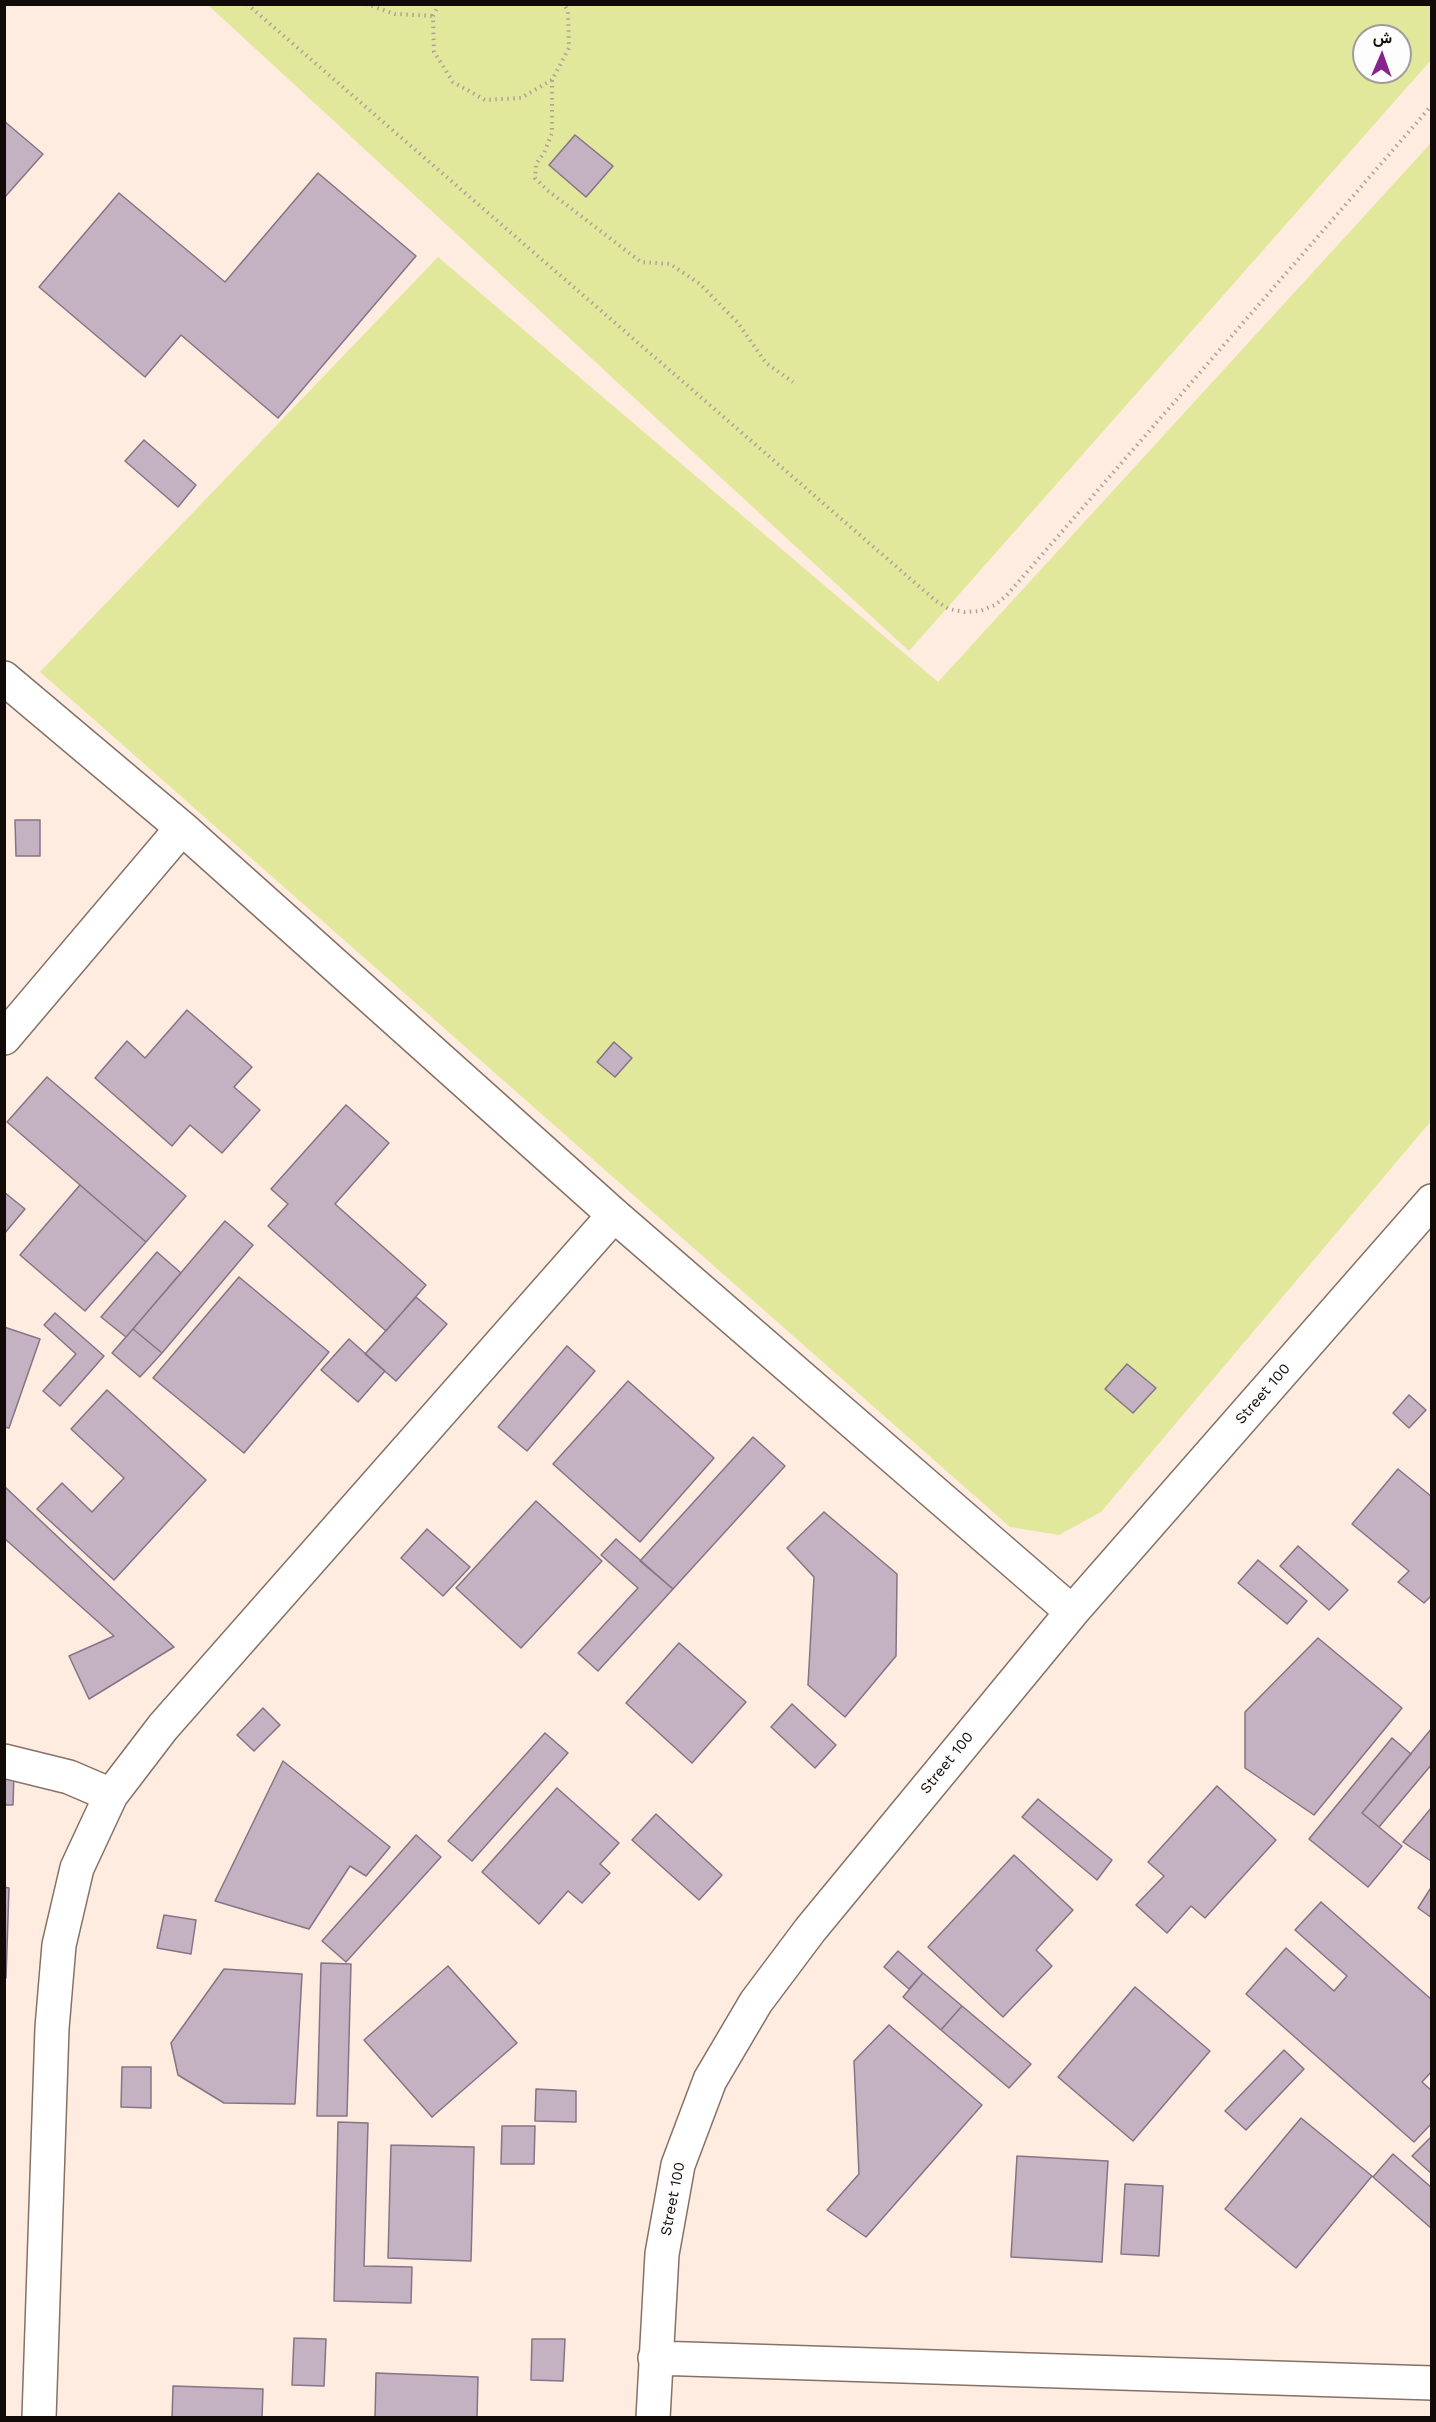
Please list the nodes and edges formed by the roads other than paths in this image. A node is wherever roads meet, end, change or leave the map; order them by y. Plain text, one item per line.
1 (4, 678) edge
2 (182, 828) junction
3 (4, 1038) edge
4 (1431, 1201) edge
5 (614, 1215) junction
6 (1072, 1612) junction
7 (4, 1761) edge
8 (111, 1795) junction
9 (655, 2358) junction
10 (1431, 2383) edge
11 (39, 2418) edge
12 (653, 2418) edge

1 - 2 street
2 - 3 street
2 - 5 street
4 - 6 street, Street 100
5 - 6 street
5 - 8 street
6 - 9 street, Street 100
7 - 8 street
8 - 11 street
9 - 10 street
9 - 12 street, Street 100

